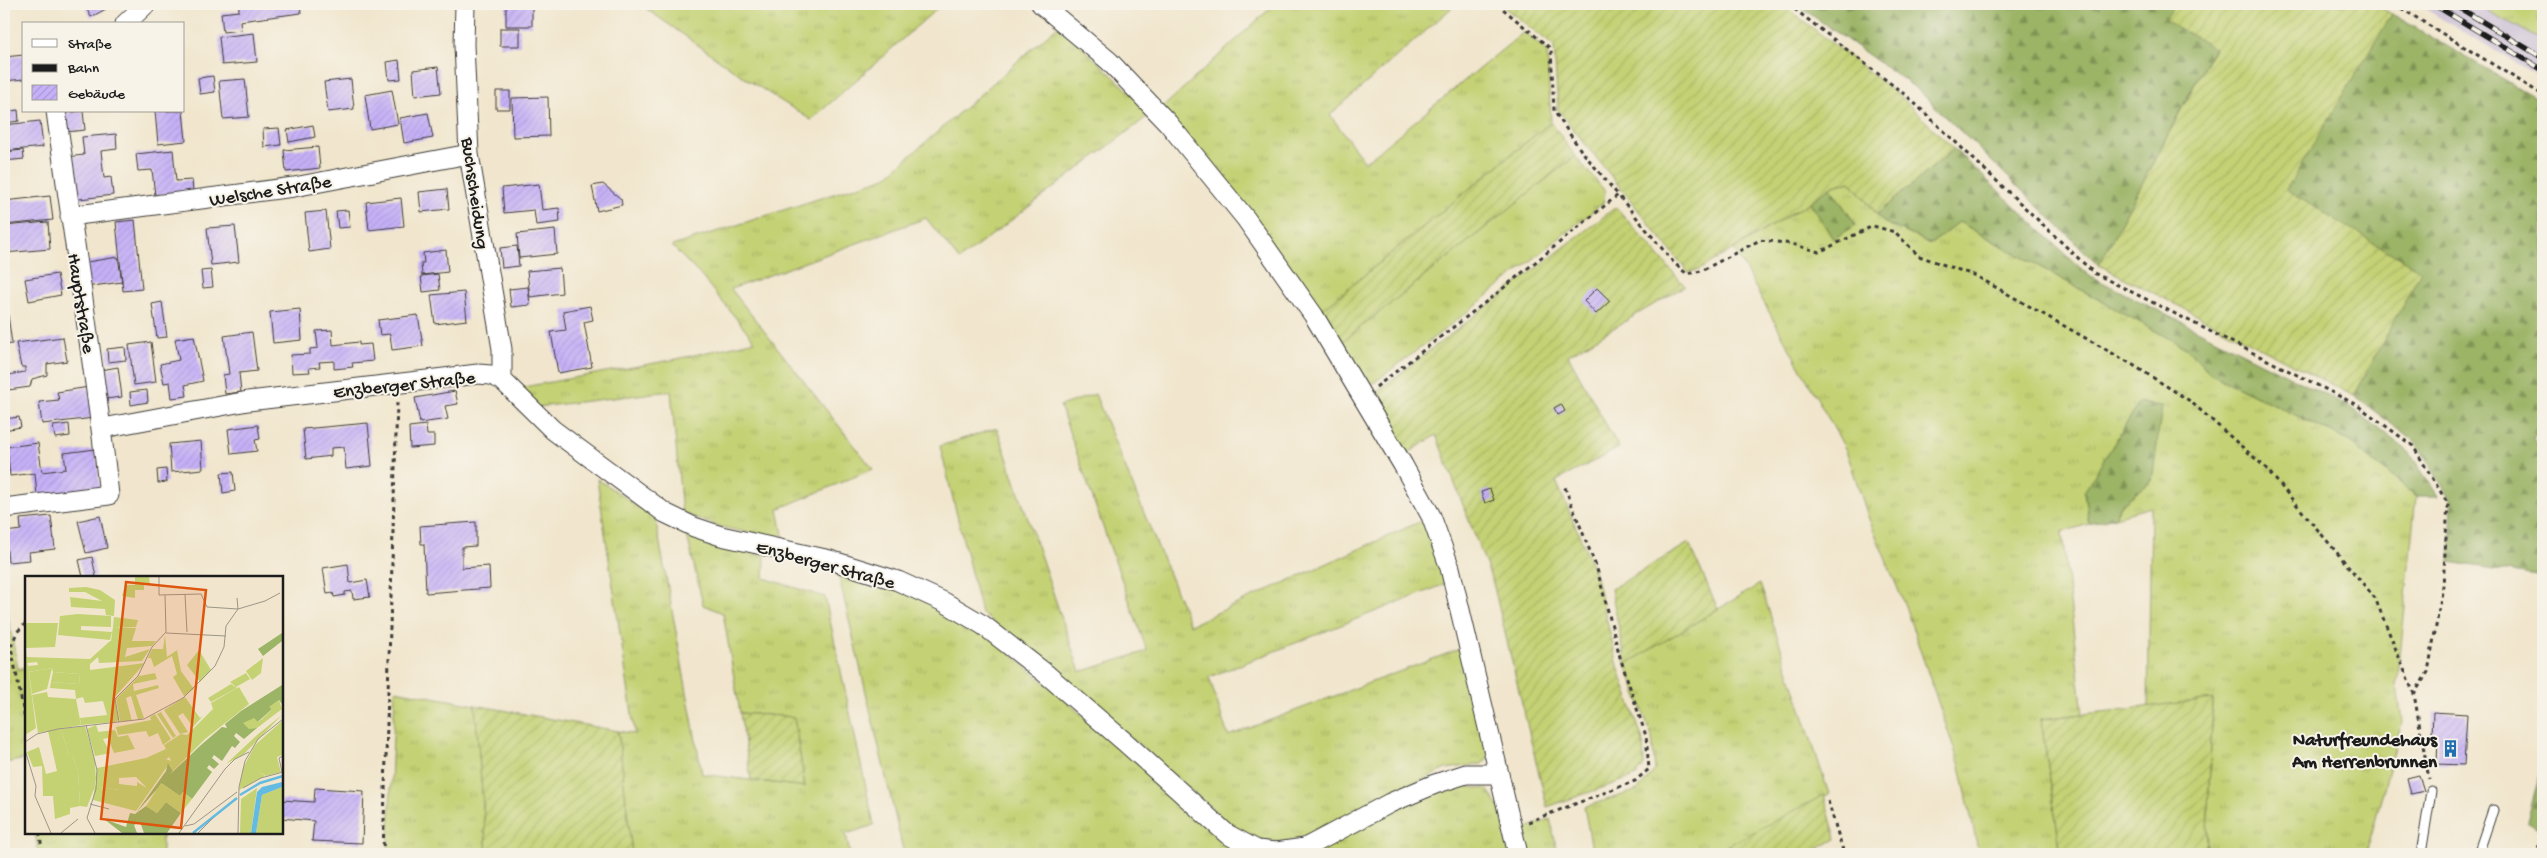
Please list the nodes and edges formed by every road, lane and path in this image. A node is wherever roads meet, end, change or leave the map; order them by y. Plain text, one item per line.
1 (146, 4) edge
2 (465, 4) edge
3 (1041, 4) edge
4 (1497, 4) edge
5 (1788, 4) edge
6 (2394, 4) edge
7 (128, 22) edge
8 (2543, 95) edge
9 (56, 112) edge
10 (470, 154) junction
11 (1618, 195) junction
12 (70, 216) junction
13 (502, 380) junction
14 (398, 383) junction
15 (1364, 396) junction
16 (103, 428) junction
17 (1564, 485) dead end
18 (4, 508) edge
19 (25, 624) edge
20 (2414, 694) junction
21 (25, 719) edge
22 (1499, 774) junction
23 (2431, 791) joint
24 (1828, 801) dead end
25 (2493, 810) dead end
26 (1513, 827) junction
27 (40, 833) edge
28 (2543, 841) edge
29 (42, 854) edge
30 (382, 854) edge
31 (1518, 854) edge
32 (1844, 854) edge
33 (2421, 854) edge
34 (2478, 854) edge
35 (2533, 854) edge

1 - 7 street
2 - 10 street, Buchscheidung
3 - 15 street
4 - 11 path
5 - 20 path
6 - 8 path
9 - 12 street, Hauptstraße
10 - 12 street, Welsche Straße
10 - 13 street, Buchscheidung
11 - 15 path
11 - 20 path
12 - 16 street, Hauptstraße
13 - 14 street, Enzberger Straße
13 - 22 street, Enzberger Straße
14 - 16 street, Enzberger Straße
14 - 30 path
15 - 22 street
16 - 18 street, Hauptstraße
17 - 26 path
19 - 21 path
20 - 23 path
22 - 26 street
23 - 33 lane
24 - 32 path
25 - 34 lane
26 - 31 street
27 - 29 path
28 - 35 path

